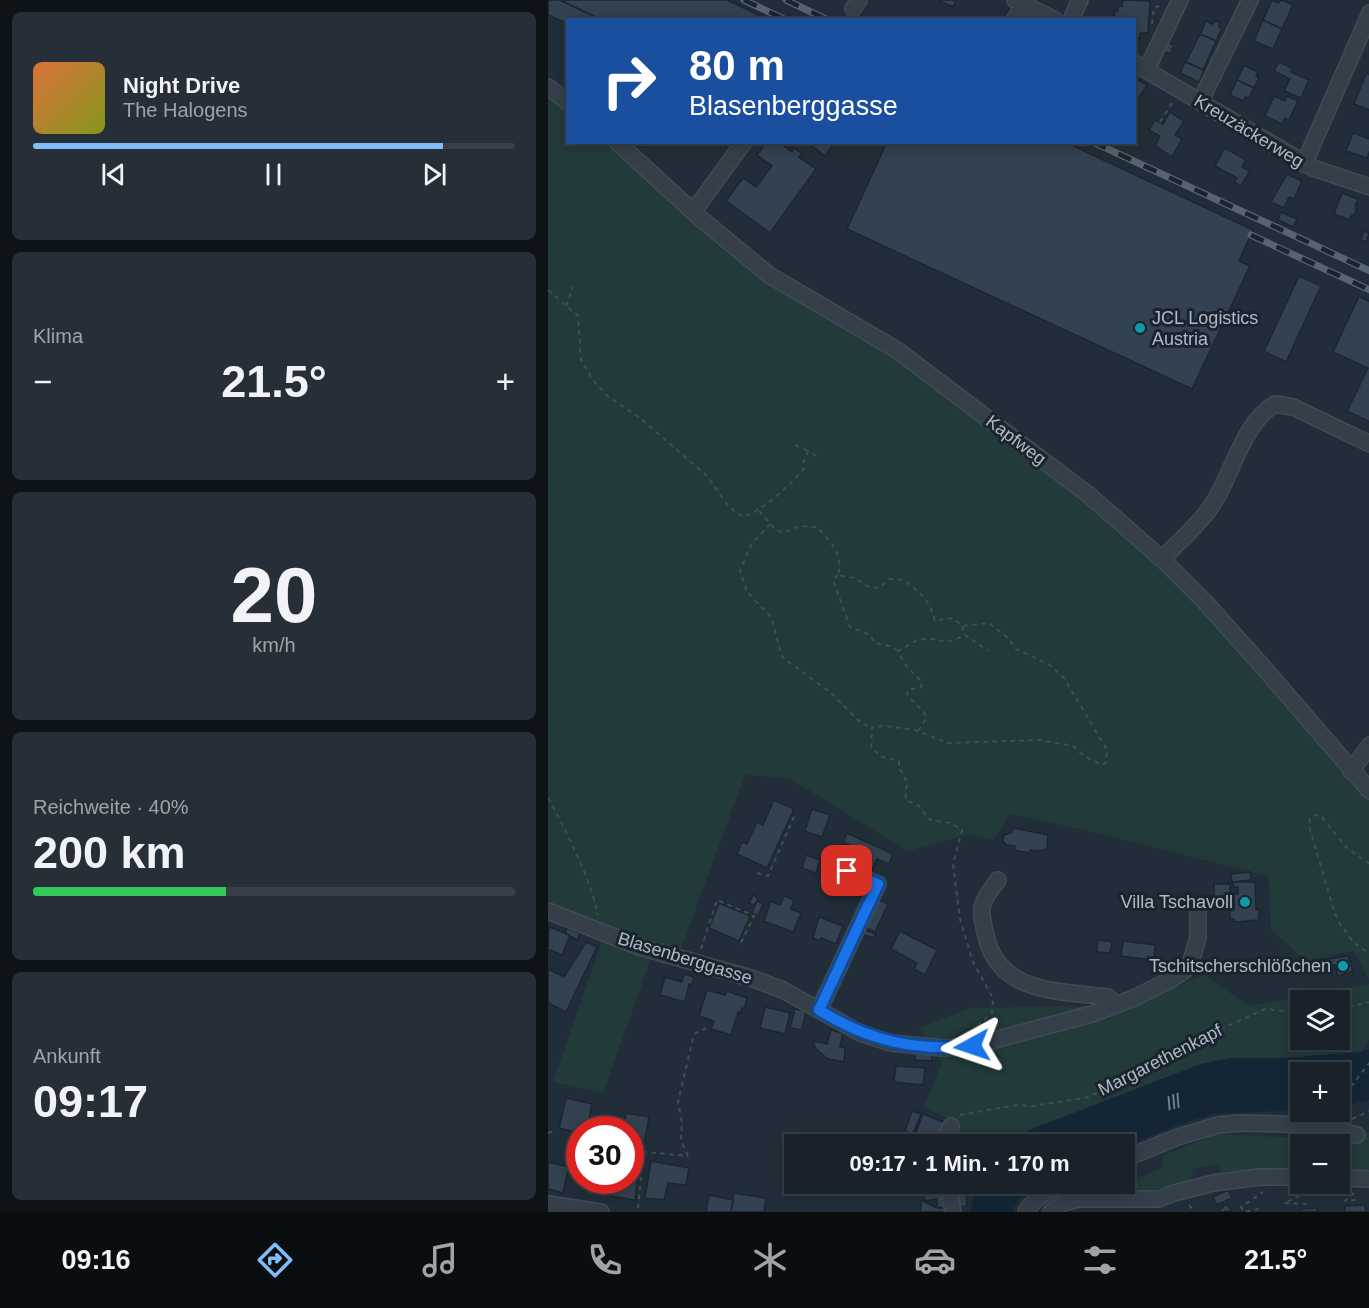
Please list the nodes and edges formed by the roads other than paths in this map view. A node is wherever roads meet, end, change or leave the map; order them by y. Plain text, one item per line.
1 (1080, 0) edge
2 (1180, 0) edge
3 (1250, 0) edge
4 (1020, 2) edge
5 (1370, 13) edge
6 (1015, 18) edge
7 (1051, 18) edge
8 (1072, 18) edge
9 (1141, 66) edge
10 (548, 87) edge
11 (566, 100) edge
12 (1200, 102) junction
13 (619, 144) edge
14 (743, 144) edge
15 (1304, 164) junction
16 (1370, 187) edge
17 (694, 212) junction
18 (1370, 444) edge
19 (1162, 559) junction
20 (1370, 745) edge
21 (1352, 771) junction
22 (1370, 791) edge
23 (847, 871) dead end
24 (998, 880) dead end
25 (1198, 905) dead end
26 (548, 911) edge
27 (1115, 1005) junction
28 (819, 1010) junction
29 (951, 1126) road end
30 (948, 1134) edge
31 (1357, 1135) dead end
32 (1135, 1155) edge
33 (1290, 1177) edge
34 (1350, 1178) edge
35 (1370, 1179) edge
36 (950, 1194) edge
37 (1042, 1194) edge
38 (548, 1204) edge
39 (1102, 1206) edge
40 (601, 1212) edge
41 (953, 1212) edge
42 (1026, 1212) edge
43 (1051, 1212) edge

1 - 8 street
2 - 9 street
3 - 12 street
4 - 6 street
4 - 7 street
5 - 15 street
9 - 12 street, Kreuzäckerweg
10 - 11 street
12 - 15 street, Kreuzäckerweg
13 - 17 street, Kapfweg
14 - 17 street
15 - 16 street, Kreuzäckerweg
17 - 19 street, Kapfweg
18 - 19 street
19 - 21 street, Kapfweg
20 - 21 street
21 - 22 street, Kapfweg
23 - 28 street
24 - 27 street
25 - 27 street
26 - 28 street, Blasenberggasse
27 - 28 street, Blasenberggasse
29 - 30 street
31 - 32 street
33 - 39 street
34 - 35 street
36 - 41 street
37 - 42 street
38 - 40 street
39 - 43 street

